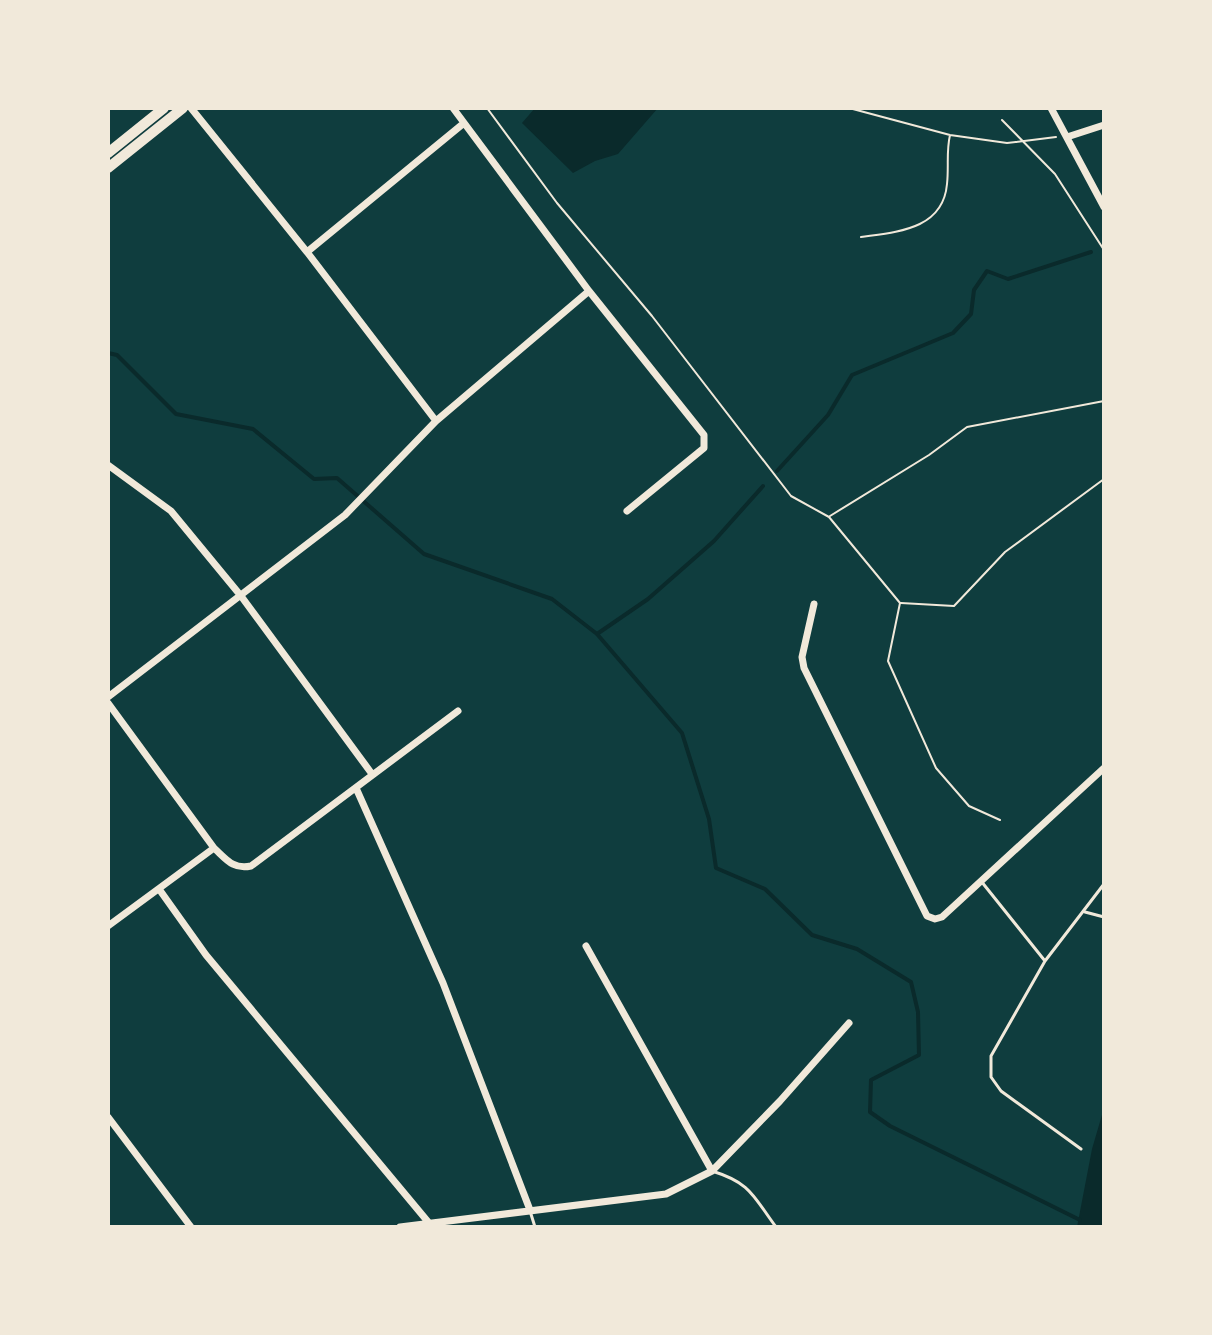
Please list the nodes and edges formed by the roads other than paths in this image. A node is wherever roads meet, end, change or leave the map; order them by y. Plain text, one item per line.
1 (164, 108) edge
2 (183, 108) edge
3 (191, 108) edge
4 (453, 108) edge
5 (1051, 108) edge
6 (464, 123) junction
7 (1104, 125) edge
8 (1067, 137) junction
9 (108, 153) edge
10 (108, 168) edge
11 (1104, 207) edge
12 (307, 252) junction
13 (589, 291) junction
14 (436, 421) junction
15 (108, 465) edge
16 (627, 511) dead end
17 (241, 596) junction
18 (814, 604) dead end
19 (108, 697) edge
20 (108, 703) edge
21 (458, 711) dead end
22 (1104, 768) edge
23 (372, 774) junction
24 (356, 788) junction
25 (214, 848) junction
26 (981, 881) junction
27 (1104, 884) edge
28 (159, 889) junction
29 (1083, 911) junction
30 (1104, 917) edge
31 (108, 926) edge
32 (586, 946) dead end
33 (1045, 961) junction
34 (849, 1023) dead end
35 (108, 1117) edge
36 (1081, 1149) dead end
37 (712, 1171) junction
38 (530, 1210) junction
39 (429, 1223) junction
40 (191, 1227) edge
41 (400, 1227) edge
42 (535, 1227) edge
43 (776, 1227) edge

1 - 9 main road
2 - 10 main road
3 - 12 street
4 - 6 street
5 - 8 street
6 - 12 street
6 - 13 street
7 - 8 street
8 - 11 street
12 - 14 street
13 - 14 street
13 - 16 street
14 - 17 street
15 - 17 street
17 - 19 street
17 - 23 street
18 - 26 street
20 - 25 street
21 - 23 street
22 - 26 street
23 - 24 street
24 - 25 street
24 - 38 street
25 - 28 street
26 - 33 lane
27 - 29 lane
28 - 31 street
28 - 39 street
29 - 30 lane
29 - 33 lane
32 - 37 street
33 - 36 lane
34 - 37 street
35 - 40 street
37 - 38 street
37 - 43 lane
38 - 39 street
38 - 42 lane
39 - 41 street

